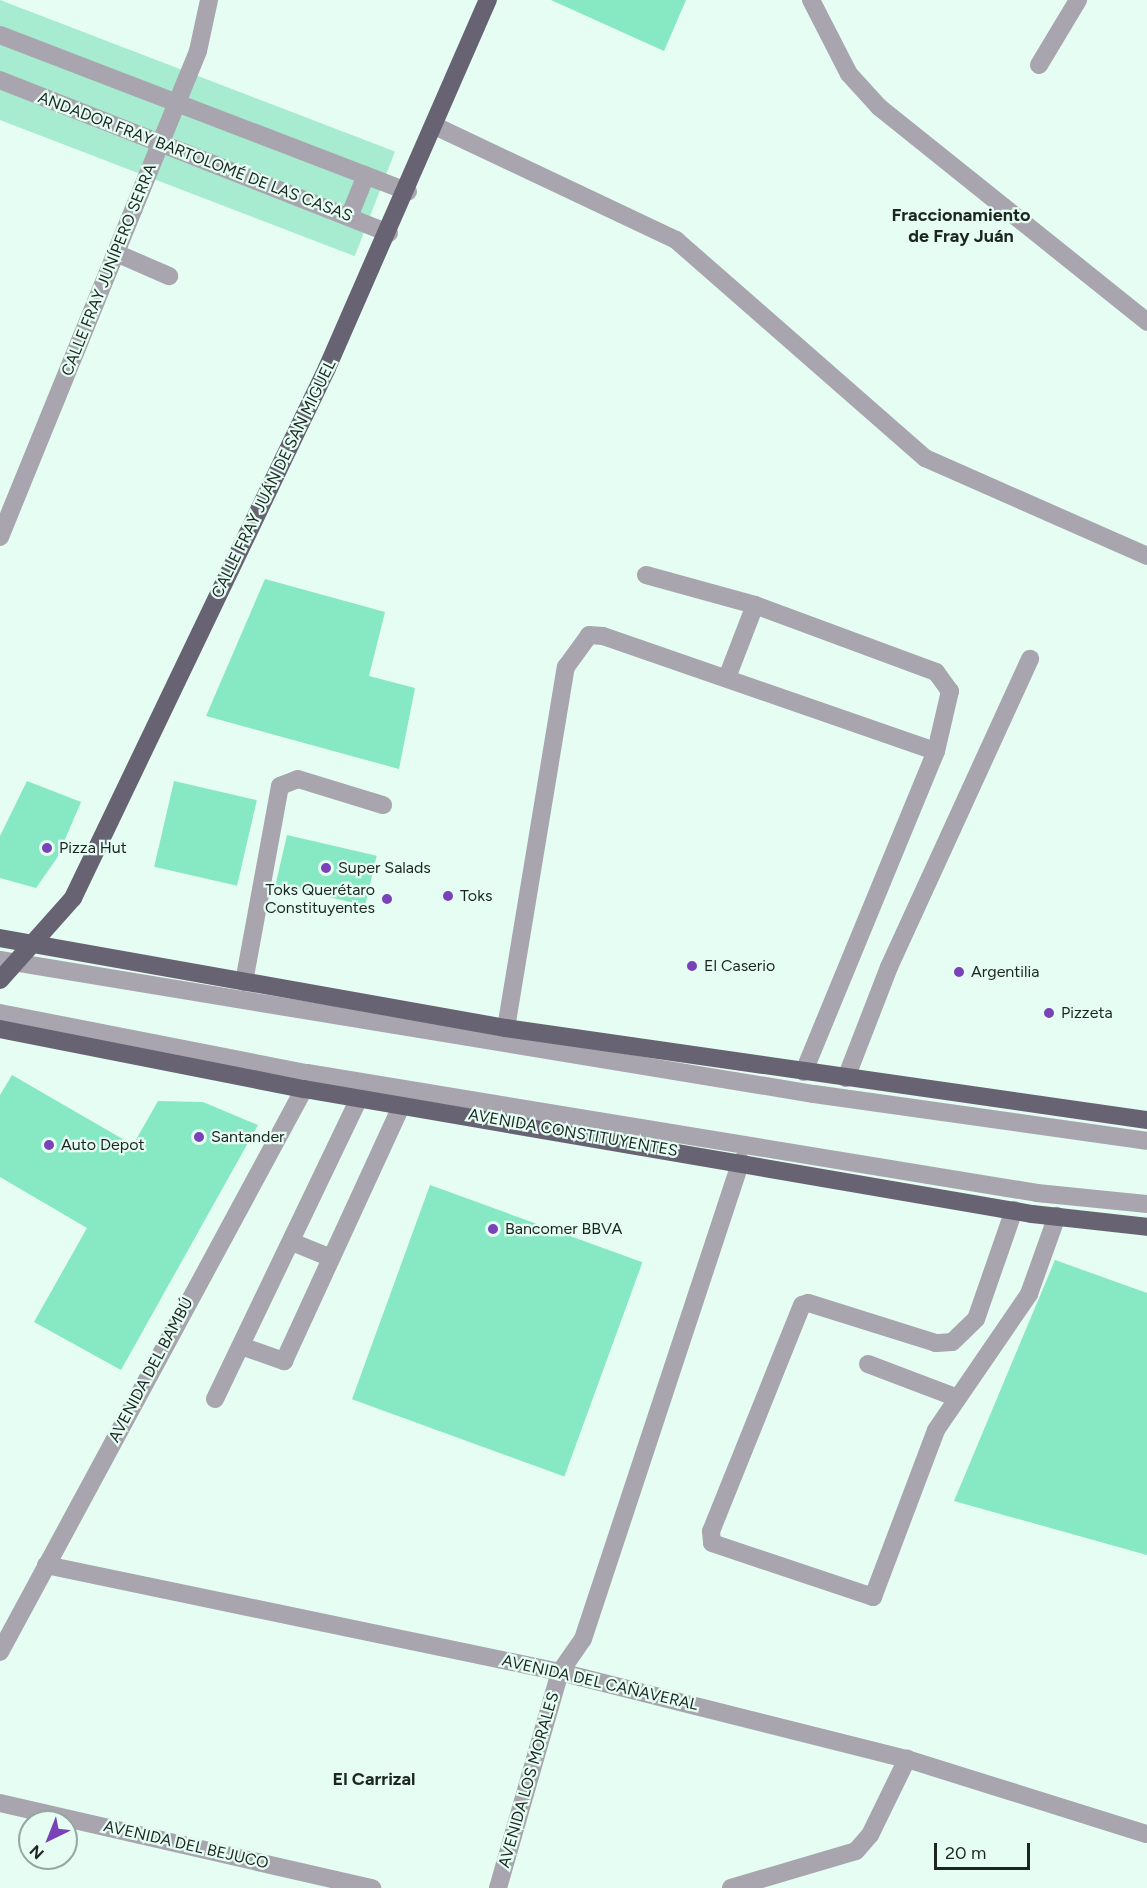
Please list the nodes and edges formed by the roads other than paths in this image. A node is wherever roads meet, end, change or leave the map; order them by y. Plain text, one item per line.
1 (209, 0) edge
2 (488, 0) edge
3 (811, 0) edge
4 (1078, 0) edge
5 (0, 35) edge
6 (1040, 65) dead end
7 (0, 80) edge
8 (177, 101) junction
9 (435, 126) junction
10 (160, 143) junction
11 (366, 175) junction
12 (408, 192) junction
13 (349, 217) junction
14 (389, 233) junction
15 (116, 253) junction
16 (170, 276) dead end
17 (1147, 322) edge
18 (0, 537) edge
19 (1147, 556) edge
20 (646, 575) dead end
21 (755, 605) junction
22 (1030, 659) dead end
23 (728, 675) junction
24 (936, 752) junction
25 (383, 805) dead end
26 (0, 938) edge
27 (33, 944) junction
28 (8, 961) edge
29 (0, 980) edge
30 (244, 982) junction
31 (0, 1013) edge
32 (506, 1028) junction
33 (0, 1029) edge
34 (804, 1072) junction
35 (846, 1078) junction
36 (304, 1089) junction
37 (360, 1097) junction
38 (402, 1105) junction
39 (1147, 1120) edge
40 (1147, 1141) edge
41 (741, 1161) junction
42 (1147, 1204) edge
43 (1014, 1210) junction
44 (1057, 1216) junction
45 (1147, 1227) edge
46 (292, 1242) junction
47 (331, 1258) junction
48 (241, 1346) junction
49 (868, 1364) dead end
50 (955, 1397) junction
51 (215, 1399) dead end
52 (46, 1565) junction
53 (0, 1652) edge
54 (560, 1672) junction
55 (907, 1759) junction
56 (0, 1803) edge
57 (1147, 1834) edge
58 (372, 1888) edge
59 (498, 1888) edge
60 (731, 1888) edge

1 - 8 street, CALLE FRAY JUNÍPERO SERRA
2 - 9 main road, CALLE FRAY JUÁN DE SAN MIGUEL
3 - 17 street
4 - 6 street
5 - 8 street
7 - 10 street, ANDADOR FRAY BARTOLOMÉ DE LAS CASAS
8 - 10 street, CALLE FRAY JUNÍPERO SERRA
8 - 11 street
9 - 12 main road, CALLE FRAY JUÁN DE SAN MIGUEL
9 - 19 street
10 - 13 street, ANDADOR FRAY BARTOLOMÉ DE LAS CASAS
10 - 15 street, CALLE FRAY JUNÍPERO SERRA
11 - 12 street
11 - 13 street
12 - 14 main road, CALLE FRAY JUÁN DE SAN MIGUEL
13 - 14 street, ANDADOR FRAY BARTOLOMÉ DE LAS CASAS
14 - 27 main road, CALLE FRAY JUÁN DE SAN MIGUEL
15 - 16 street
15 - 18 street, CALLE FRAY JUNÍPERO SERRA
20 - 21 street
21 - 23 street
21 - 24 street
22 - 35 street
23 - 24 street
23 - 32 street
24 - 34 street
25 - 30 street
26 - 27 main road
27 - 28 main road, CALLE FRAY JUÁN DE SAN MIGUEL
27 - 30 main road
28 - 29 main road, CALLE FRAY JUÁN DE SAN MIGUEL
28 - 40 street
30 - 32 main road
31 - 42 street
32 - 34 main road
33 - 36 main road, AVENIDA CONSTITUYENTES
34 - 35 main road
35 - 39 main road
36 - 37 main road, AVENIDA CONSTITUYENTES
36 - 52 street, AVENIDA DEL BAMBÚ
37 - 38 main road, AVENIDA CONSTITUYENTES
37 - 46 street
38 - 41 main road, AVENIDA CONSTITUYENTES
38 - 47 street
41 - 43 main road, AVENIDA CONSTITUYENTES
41 - 54 street, AVENIDA LOS MORALES
43 - 44 main road, AVENIDA CONSTITUYENTES
43 - 50 street
44 - 45 main road, AVENIDA CONSTITUYENTES
44 - 50 street
46 - 47 street
46 - 48 street
47 - 48 street
48 - 51 street
49 - 50 street
52 - 53 street, AVENIDA DEL BAMBÚ
52 - 54 street, AVENIDA DEL CAÑAVERAL
54 - 55 street, AVENIDA DEL CAÑAVERAL
54 - 59 street, AVENIDA LOS MORALES
55 - 57 street, AVENIDA DEL CAÑAVERAL
55 - 60 street
56 - 58 street, AVENIDA DEL BEJUCO

